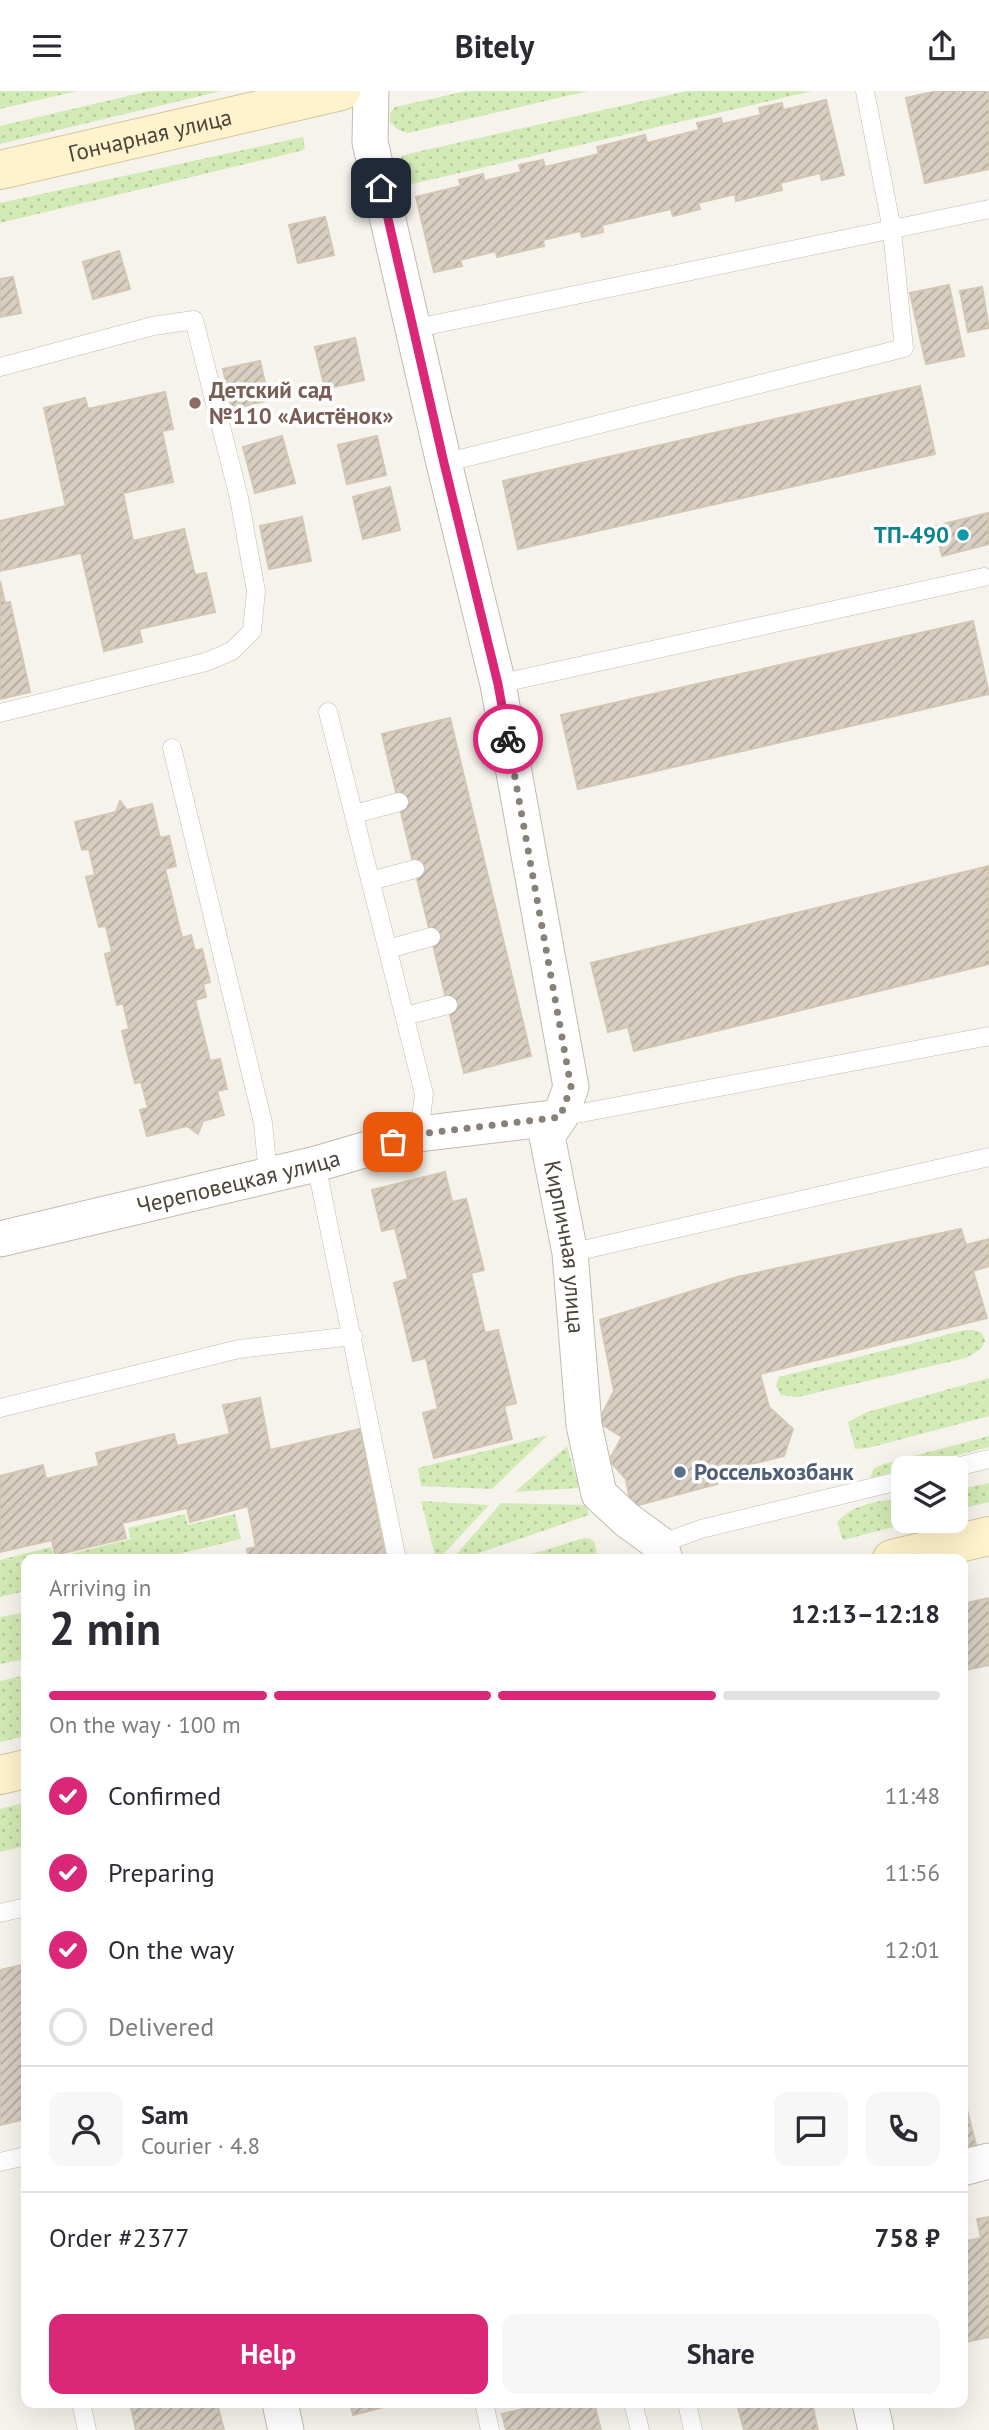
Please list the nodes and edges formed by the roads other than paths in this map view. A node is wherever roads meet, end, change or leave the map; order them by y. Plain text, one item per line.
1 (341, 91) edge
2 (371, 91) edge
3 (865, 91) edge
4 (0, 170) edge
5 (989, 209) edge
6 (892, 230) junction
7 (412, 329) junction
8 (0, 367) edge
9 (444, 463) junction
10 (984, 577) dead end
11 (498, 684) junction
12 (328, 712) dead end
13 (0, 713) edge
14 (172, 748) dead end
15 (399, 801) dead end
16 (355, 814) junction
17 (415, 869) dead end
18 (371, 881) junction
19 (431, 937) dead end
20 (388, 949) junction
21 (448, 1005) dead end
22 (405, 1016) junction
23 (989, 1036) edge
24 (560, 1117) junction
25 (419, 1134) junction
26 (989, 1157) edge
27 (317, 1164) junction
28 (268, 1174) junction
29 (0, 1239) edge
30 (570, 1253) junction
31 (352, 1336) junction
32 (0, 1408) edge
33 (989, 1459) edge
34 (968, 1464) edge
35 (891, 1483) edge
36 (989, 1536) edge
37 (662, 1552) edge
38 (396, 1554) edge
39 (913, 1554) edge
40 (21, 1770) edge
41 (0, 1775) edge
42 (21, 1908) edge
43 (0, 1913) edge
44 (21, 2157) edge
45 (989, 2161) edge
46 (0, 2162) edge
47 (968, 2166) edge
48 (81, 2408) edge
49 (281, 2408) edge
50 (485, 2408) edge
51 (634, 2408) edge
52 (688, 2408) edge
53 (871, 2408) edge
54 (87, 2430) edge
55 (286, 2430) edge
56 (490, 2430) edge
57 (640, 2430) edge
58 (693, 2430) edge
59 (876, 2430) edge

1 - 4 street, Гончарная улица
2 - 7 street, Кирпичная улица
3 - 6 lane
5 - 6 lane
6 - 7 lane
6 - 9 lane
7 - 9 street, Кирпичная улица
8 - 13 lane
9 - 11 street, Кирпичная улица
10 - 11 lane
11 - 24 street, Кирпичная улица
12 - 16 lane
14 - 28 lane
15 - 16 lane
16 - 18 lane
17 - 18 lane
18 - 20 lane
19 - 20 lane
20 - 22 lane
21 - 22 lane
22 - 25 lane
23 - 24 lane
24 - 25 street, Череповецкая улица
24 - 30 street, Кирпичная улица
25 - 27 street, Череповецкая улица
26 - 30 lane
27 - 28 street, Череповецкая улица
27 - 31 lane
28 - 29 street, Череповецкая улица
30 - 37 street, Кирпичная улица
31 - 32 lane
31 - 38 lane
33 - 34 lane
35 - 37 lane
36 - 39 street
40 - 41 street
42 - 43 lane
44 - 46 lane
45 - 47 street
48 - 54 lane
49 - 55 street
50 - 56 lane
51 - 57 lane
52 - 58 lane
53 - 59 street

